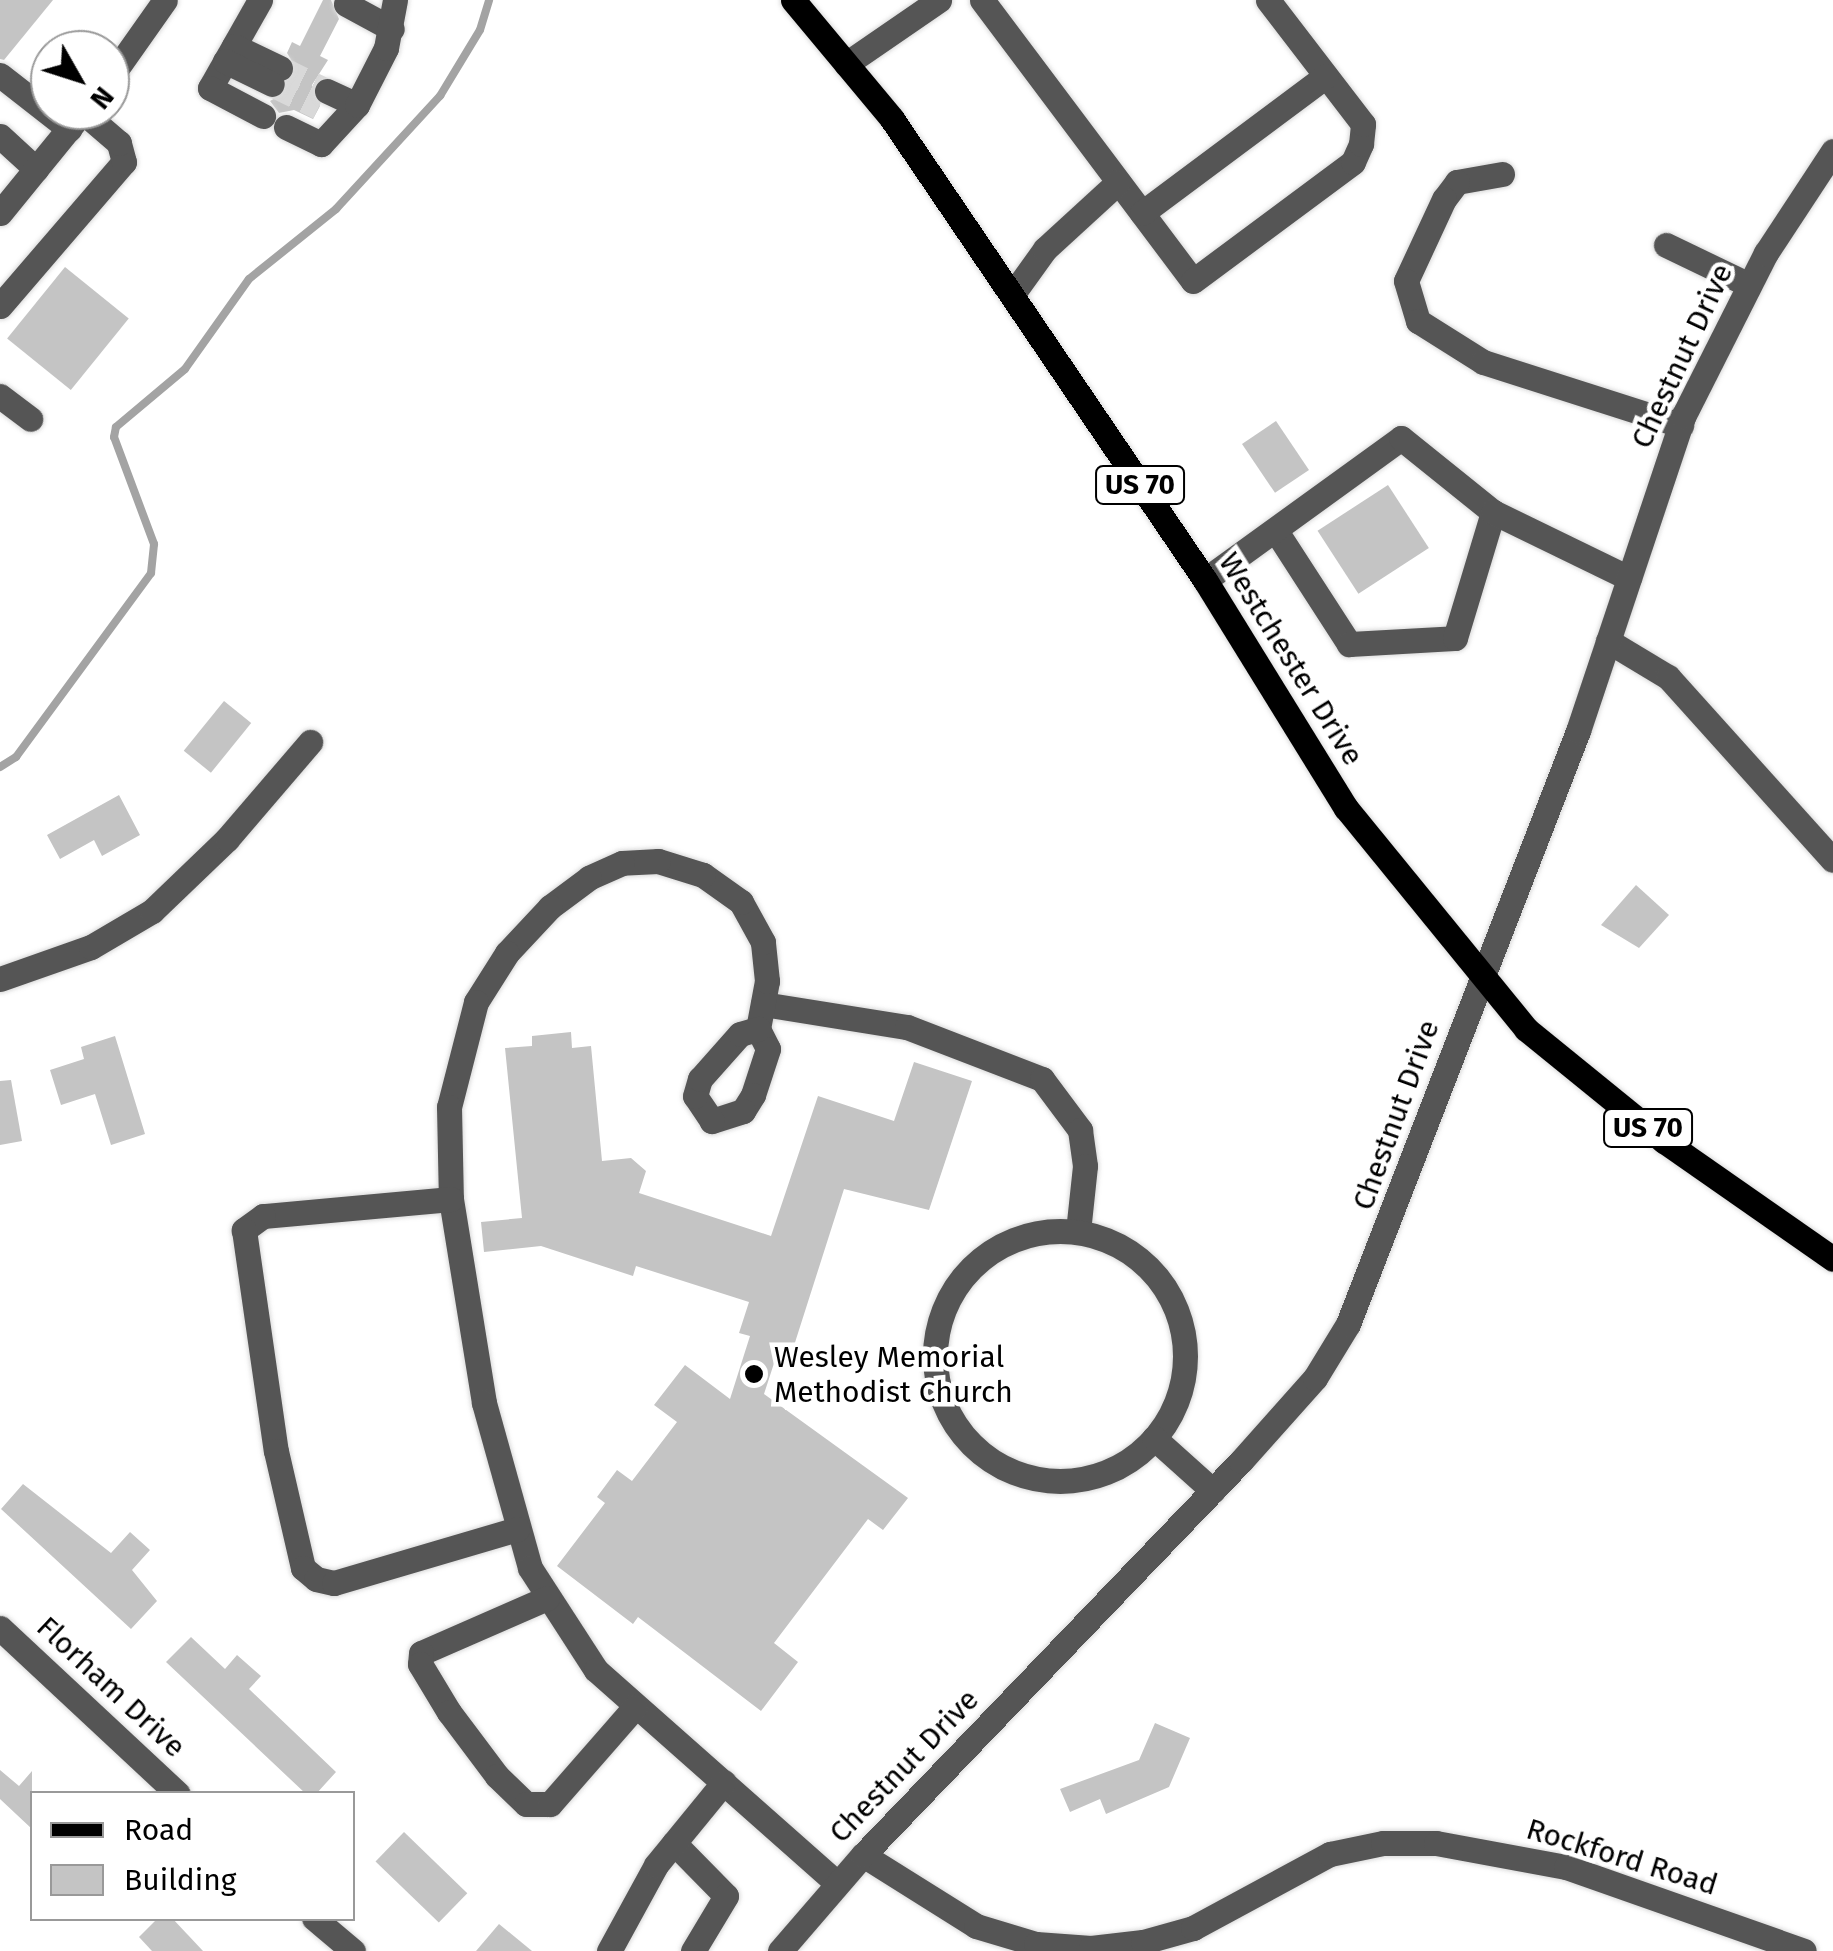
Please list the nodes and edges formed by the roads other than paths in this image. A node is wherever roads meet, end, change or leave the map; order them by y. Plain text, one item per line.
1 (165, 0) edge
2 (260, 0) edge
3 (395, 0) edge
4 (793, 0) edge
5 (939, 0) edge
6 (982, 0) edge
7 (1268, 0) edge
8 (346, 4) dead end
9 (392, 29) junction
10 (130, 50) edge
11 (230, 54) junction
12 (846, 64) junction
13 (0, 74) edge
14 (276, 76) tunnel mouth
15 (1326, 76) junction
16 (30, 90) edge
17 (323, 99) tunnel mouth
18 (350, 112) junction
19 (68, 130) edge
20 (98, 130) edge
21 (0, 136) edge
22 (1833, 151) edge
23 (36, 170) junction
24 (1502, 174) dead end
25 (1118, 182) junction
26 (0, 213) edge
27 (1142, 213) junction
28 (1666, 245) dead end
29 (1749, 284) junction
30 (1012, 295) junction
31 (0, 306) edge
32 (0, 396) edge
33 (30, 419) dead end
34 (1681, 425) junction
35 (1494, 512) junction
36 (1276, 531) junction
37 (1629, 578) junction
38 (1205, 580) junction
39 (1608, 641) junction
40 (310, 742) dead end
41 (1833, 860) edge
42 (1482, 974) junction
43 (0, 979) edge
44 (451, 1199) junction
45 (1078, 1231) junction
46 (1833, 1258) edge
47 (1154, 1438) junction
48 (1213, 1490) junction
49 (518, 1529) junction
50 (548, 1598) junction
51 (0, 1628) edge
52 (636, 1707) junction
53 (724, 1782) junction
54 (175, 1791) edge
55 (674, 1843) junction
56 (863, 1855) junction
57 (838, 1883) junction
58 (318, 1921) edge
59 (353, 1951) edge
60 (609, 1951) edge
61 (693, 1951) edge
62 (780, 1951) edge
63 (1804, 1951) edge

1 - 10 street
2 - 11 street
3 - 9 street
4 - 12 main road, Westchester Drive / US 70
5 - 12 street
6 - 25 street
7 - 15 street
8 - 9 street
9 - 18 street
11 - 14 street
11 - 18 street
12 - 30 main road, Westchester Drive / US 70
13 - 16 street
15 - 27 street
15 - 27 street
17 - 18 street
19 - 23 street
20 - 31 street
21 - 23 street
22 - 29 street, Chestnut Drive
23 - 26 street
24 - 34 street
25 - 27 street
25 - 30 street
28 - 29 street
29 - 34 street, Chestnut Drive
30 - 38 main road, Westchester Drive / US 70
32 - 33 street
34 - 37 street, Chestnut Drive
35 - 36 street
35 - 36 street
35 - 37 street
36 - 38 street
37 - 39 street, Chestnut Drive
38 - 42 main road, Westchester Drive / US 70
39 - 41 street
39 - 42 street, Chestnut Drive
40 - 43 street
42 - 46 main road, Westchester Drive / US 70
42 - 48 street, Chestnut Drive
44 - 45 street
44 - 49 street
44 - 49 street
45 - 47 street
45 - 47 street
47 - 48 street
48 - 56 street, Chestnut Drive
49 - 50 street
50 - 52 street
50 - 52 street
51 - 54 street, Florham Drive
52 - 53 street
53 - 55 street
53 - 57 street
55 - 60 street
55 - 61 street
56 - 57 street, Chestnut Drive
56 - 63 street, Rockford Road
57 - 62 street, Chestnut Drive
58 - 59 street

